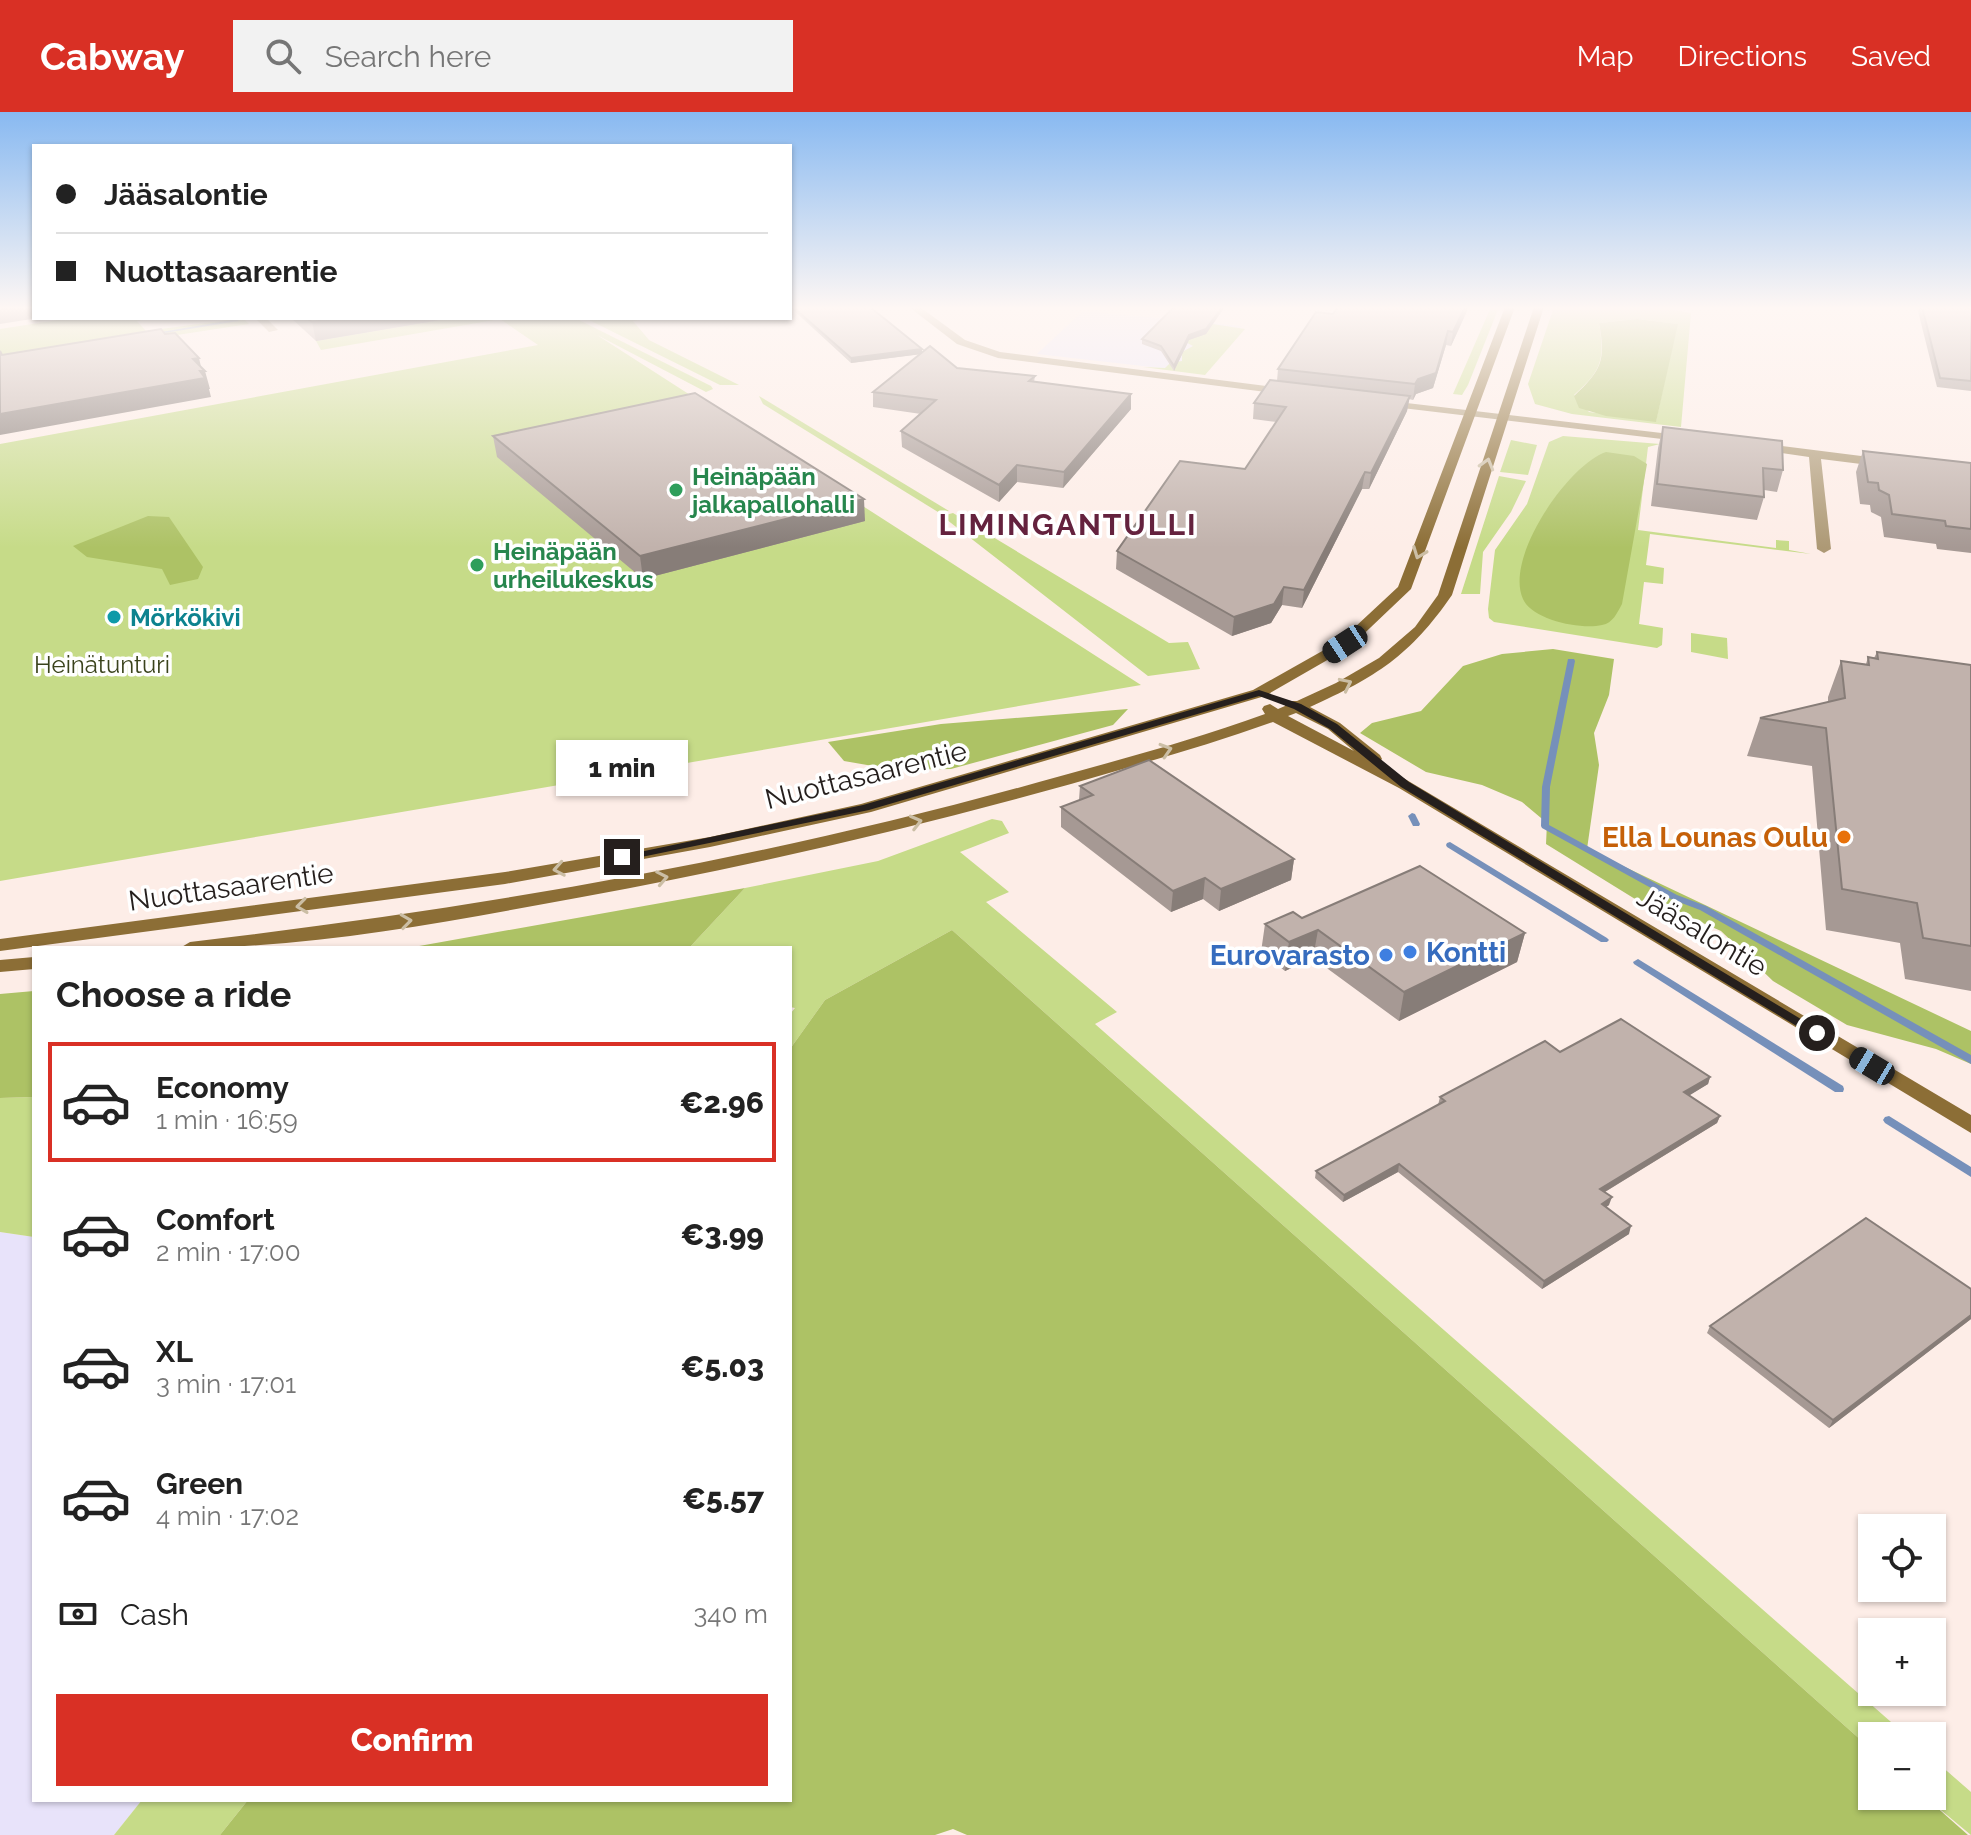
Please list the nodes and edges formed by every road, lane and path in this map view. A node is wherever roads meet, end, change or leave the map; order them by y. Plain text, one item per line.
1 (1253, 387) edge
2 (1479, 387) edge
3 (1514, 387) edge
4 (1297, 393) edge
5 (1375, 402) edge
6 (1469, 413) junction
7 (1506, 414) junction
8 (1705, 437) edge
9 (1815, 455) junction
10 (1824, 549) dead end
11 (1259, 693) junction
12 (1298, 707) junction
13 (1275, 716) junction
14 (1405, 784) junction
15 (0, 945) edge
16 (205, 946) edge
17 (32, 963) edge
18 (0, 966) edge
19 (1971, 1125) edge

1 - 4 street
2 - 6 main road, Nuottasaarentie
3 - 7 main road, Nuottasaarentie
5 - 6 street
6 - 7 street
6 -> 11 main road, Nuottasaarentie
7 - 8 street
12 -> 7 main road, Nuottasaarentie
9 - 9 street
9 - 10 street
11 - 12 main road, Jääsalontie
11 - 13 main road, Jääsalontie
11 -> 15 main road, Nuottasaarentie
12 - 13 main road, Nuottasaarentie
12 - 14 main road, Jääsalontie
13 - 14 main road, Jääsalontie
16 -> 13 main road, Nuottasaarentie
14 - 19 main road, Jääsalontie
17 - 18 main road

